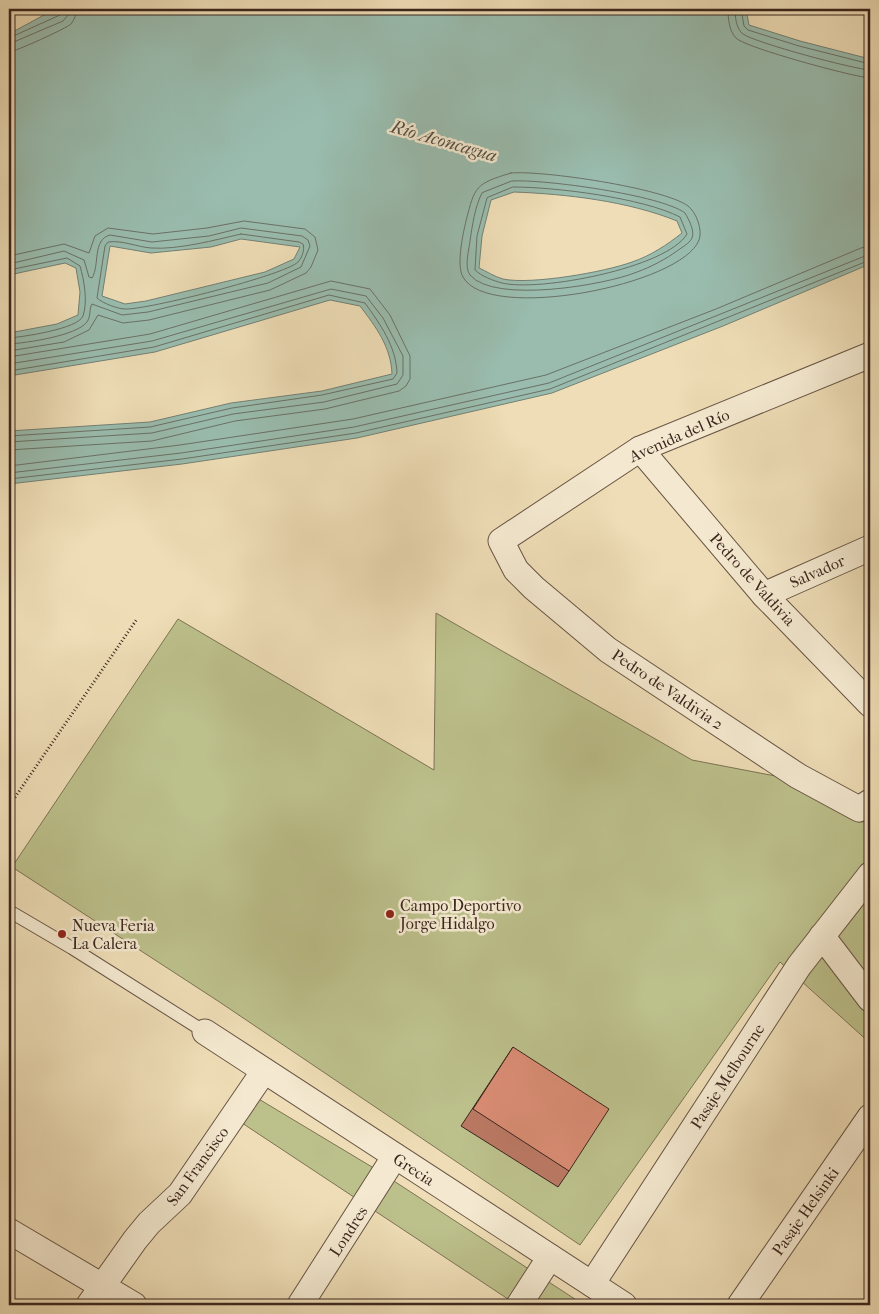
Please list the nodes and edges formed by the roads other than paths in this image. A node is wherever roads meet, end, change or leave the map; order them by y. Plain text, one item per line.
1 (870, 355) edge
2 (640, 450) junction
3 (501, 541) joint
4 (870, 548) edge
5 (764, 595) junction
6 (870, 704) edge
7 (864, 806) edge
8 (870, 875) edge
9 (9, 911) edge
10 (822, 936) junction
11 (870, 999) edge
12 (204, 1032) joint
13 (264, 1071) junction
14 (870, 1117) edge
15 (395, 1156) junction
16 (9, 1231) edge
17 (550, 1257) junction
18 (592, 1284) junction
19 (95, 1296) edge
20 (134, 1305) edge
21 (300, 1305) edge
22 (519, 1305) edge
23 (624, 1305) edge
24 (740, 1305) edge

1 - 2 street, Avenida del Río
2 - 3 street, Avenida del Río
2 - 5 street, Pedro de Valdivia
3 - 7 street, Pedro de Valdivia 2
4 - 5 street, Salvador
5 - 6 street, Pedro de Valdivia
8 - 10 street, Pasaje Melbourne
9 - 12 lane
10 - 11 street
10 - 18 street, Pasaje Melbourne
12 - 13 street, Grecia
13 - 15 street, Grecia
13 - 19 street, San Francisco
14 - 24 street, Pasaje Helsinki
15 - 17 street, Grecia
15 - 21 street, Londres
16 - 19 street
17 - 18 street, Grecia
17 - 22 street
18 - 23 street, Grecia
19 - 20 street

